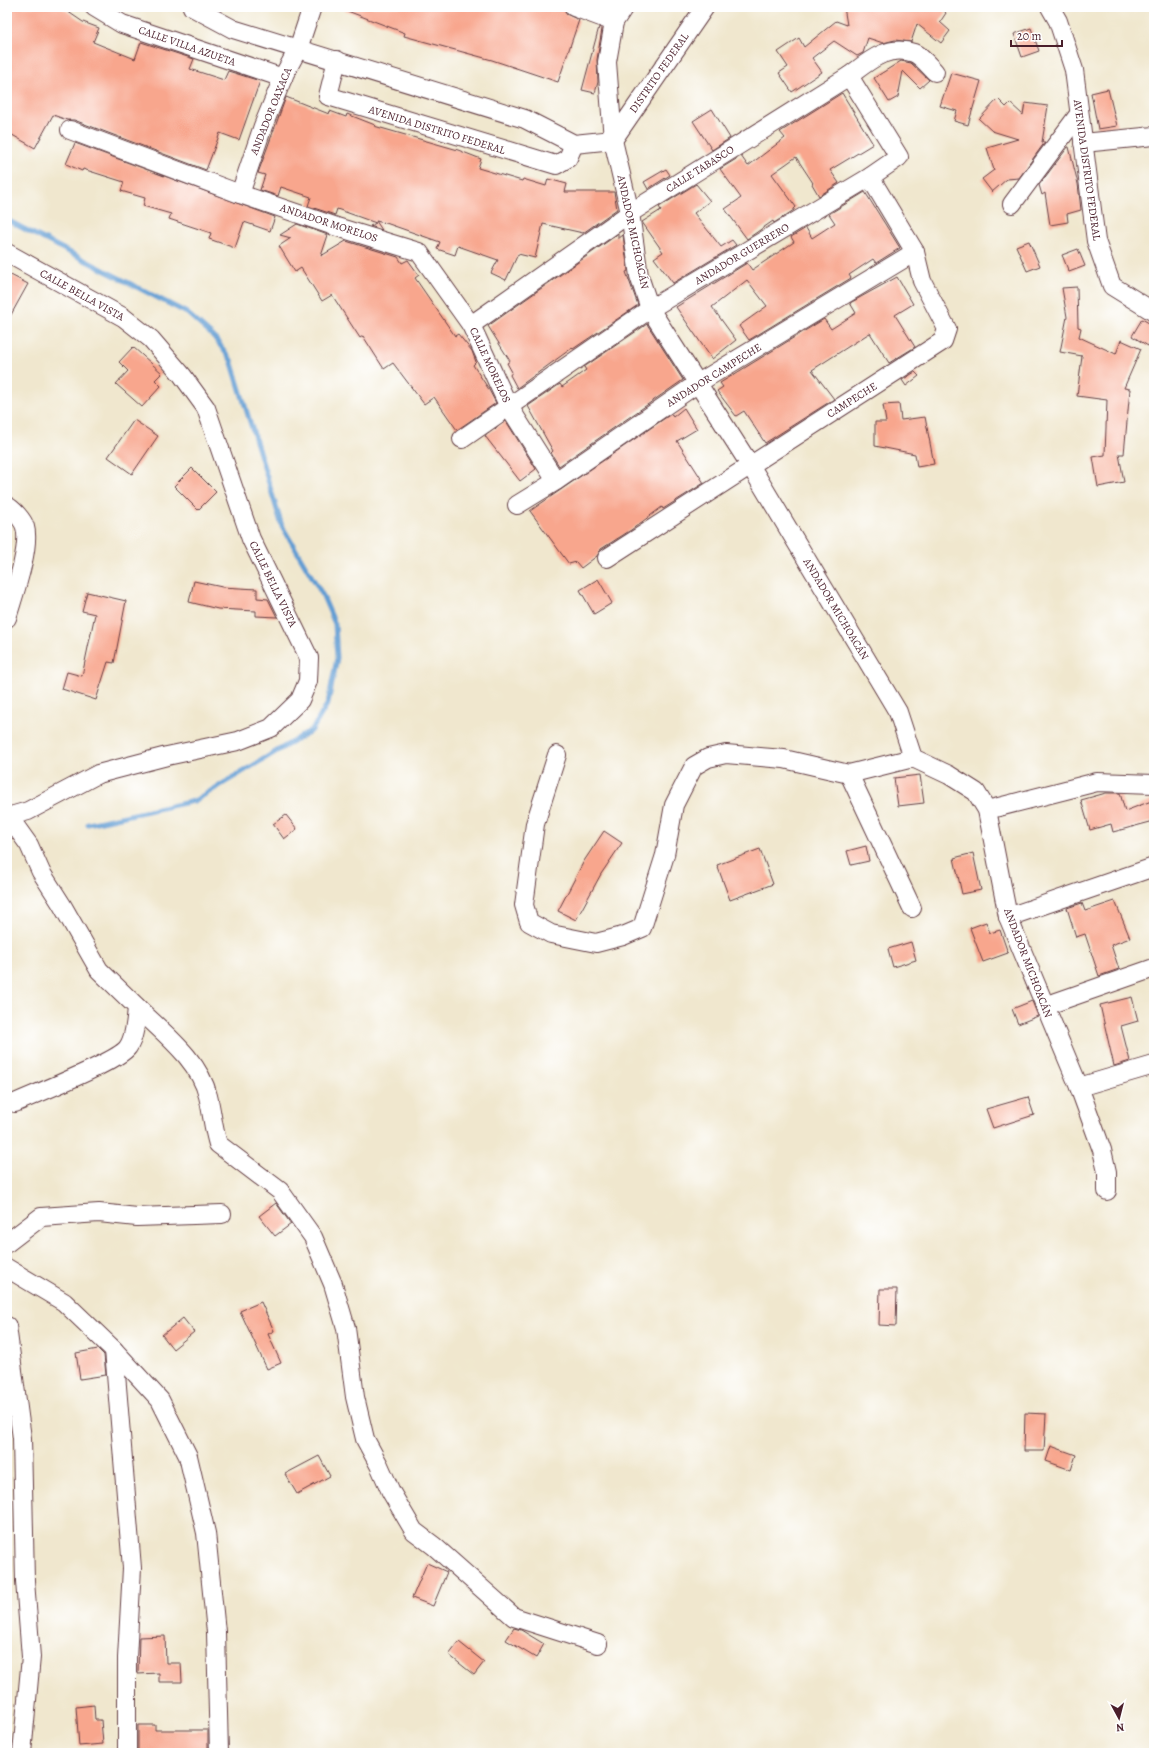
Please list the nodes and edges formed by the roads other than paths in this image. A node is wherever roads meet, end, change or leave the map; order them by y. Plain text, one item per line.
1 (94, 7) edge
2 (192, 7) edge
3 (312, 7) edge
4 (574, 7) edge
5 (624, 7) edge
6 (705, 7) edge
7 (1050, 7) edge
8 (614, 22) junction
9 (298, 49) junction
10 (337, 60) junction
11 (935, 72) dead end
12 (849, 76) junction
13 (283, 78) junction
14 (1079, 114) junction
15 (70, 130) dead end
16 (1154, 136) edge
17 (613, 140) junction
18 (1083, 143) junction
19 (574, 144) junction
20 (870, 177) junction
21 (240, 194) junction
22 (1012, 204) dead end
23 (630, 213) junction
24 (419, 252) joint
25 (915, 252) junction
26 (7, 253) edge
27 (650, 309) junction
28 (1154, 312) edge
29 (471, 325) junction
30 (698, 383) junction
31 (508, 406) junction
32 (462, 439) dead end
33 (750, 465) junction
34 (556, 481) junction
35 (517, 505) dead end
36 (7, 506) edge
37 (607, 558) dead end
38 (7, 618) edge
39 (557, 755) dead end
40 (913, 758) junction
41 (849, 774) junction
42 (1154, 784) edge
43 (987, 810) junction
44 (8, 817) edge
45 (1154, 867) edge
46 (912, 908) dead end
47 (1008, 917) junction
48 (1154, 968) edge
49 (1045, 1006) junction
50 (137, 1008) junction
51 (1154, 1065) edge
52 (1079, 1086) junction
53 (14, 1103) dead end
54 (1107, 1191) dead end
55 (222, 1214) dead end
56 (7, 1243) edge
57 (7, 1268) edge
58 (7, 1326) edge
59 (114, 1350) junction
60 (598, 1644) dead end
61 (22, 1753) edge
62 (127, 1753) edge
63 (219, 1753) edge

1 - 13 street, CALLE VILLA AZUETA
2 - 9 street
3 - 9 street, ANDADOR OAXACA
4 - 8 street
5 - 8 street, ANDADOR MICHOACÁN
6 - 17 street, DISTRITO FEDERAL
7 - 14 street, AVENIDA DISTRITO FEDERAL
8 - 17 street, ANDADOR MICHOACÁN
9 - 10 street
9 - 13 street, ANDADOR OAXACA
10 - 19 street
10 - 19 street, AVENIDA DISTRITO FEDERAL
11 - 12 street, CALLE TABASCO
12 - 20 street, ANDADOR GUERRERO
12 - 23 street, CALLE TABASCO
13 - 21 street, ANDADOR OAXACA
14 - 18 street, AVENIDA DISTRITO FEDERAL
14 - 22 street
15 - 21 street, ANDADOR MORELOS
16 - 18 street
17 - 19 street
17 - 23 street, ANDADOR MICHOACÁN
18 - 28 street, AVENIDA DISTRITO FEDERAL
20 - 25 street, CAMPECHE
20 - 27 street, ANDADOR GUERRERO
21 - 24 street, ANDADOR MORELOS
23 - 27 street, ANDADOR MICHOACÁN
23 - 29 street, CALLE TABASCO
24 - 29 street, CALLE MORELOS
25 - 30 street, ANDADOR CAMPECHE
25 - 33 street, CAMPECHE
26 - 44 street, CALLE BELLA VISTA
27 - 30 street, ANDADOR MICHOACÁN
27 - 31 street, ANDADOR GUERRERO
29 - 31 street, CALLE MORELOS
30 - 33 street, ANDADOR MICHOACÁN
30 - 34 street, ANDADOR CAMPECHE
31 - 32 street, ANDADOR GUERRERO
31 - 34 street, CALLE MORELOS
33 - 37 street, CAMPECHE
33 - 40 street, ANDADOR MICHOACÁN
34 - 35 street, ANDADOR CAMPECHE
36 - 38 street
39 - 41 street
40 - 41 street
40 - 43 street, ANDADOR MICHOACÁN
41 - 46 street
42 - 43 street
43 - 47 street, ANDADOR MICHOACÁN
44 - 50 street
45 - 47 street
47 - 49 street, ANDADOR MICHOACÁN
48 - 49 street
49 - 52 street, ANDADOR MICHOACÁN
50 - 53 street
50 - 60 street
51 - 52 street
52 - 54 street, ANDADOR MICHOACÁN
55 - 56 street
57 - 59 street
58 - 61 street
59 - 62 street
59 - 63 street

